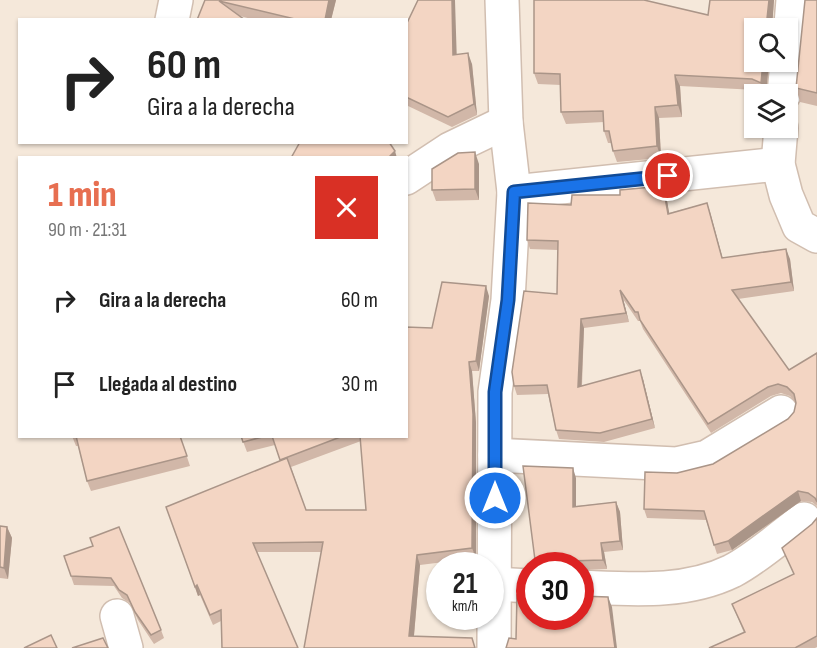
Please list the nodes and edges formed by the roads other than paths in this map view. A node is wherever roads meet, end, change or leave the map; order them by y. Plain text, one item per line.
1 (176, 0) edge
2 (502, 0) edge
3 (793, 0) edge
4 (172, 18) edge
5 (791, 18) edge
6 (506, 122) junction
7 (781, 138) edge
8 (778, 164) junction
9 (408, 177) edge
10 (514, 192) junction
11 (817, 236) edge
12 (782, 412) dead end
13 (495, 455) junction
14 (804, 519) dead end
15 (495, 552) edge
16 (594, 587) edge
17 (117, 616) dead end
18 (494, 630) edge
19 (126, 648) edge
20 (494, 648) edge

1 - 4 street
2 - 6 street
3 - 5 street
6 - 9 street
6 - 10 street
7 - 8 street
8 - 10 street
8 - 11 street
10 - 13 street
12 - 13 street
13 - 15 street
14 - 16 street
17 - 19 street
18 - 20 street

